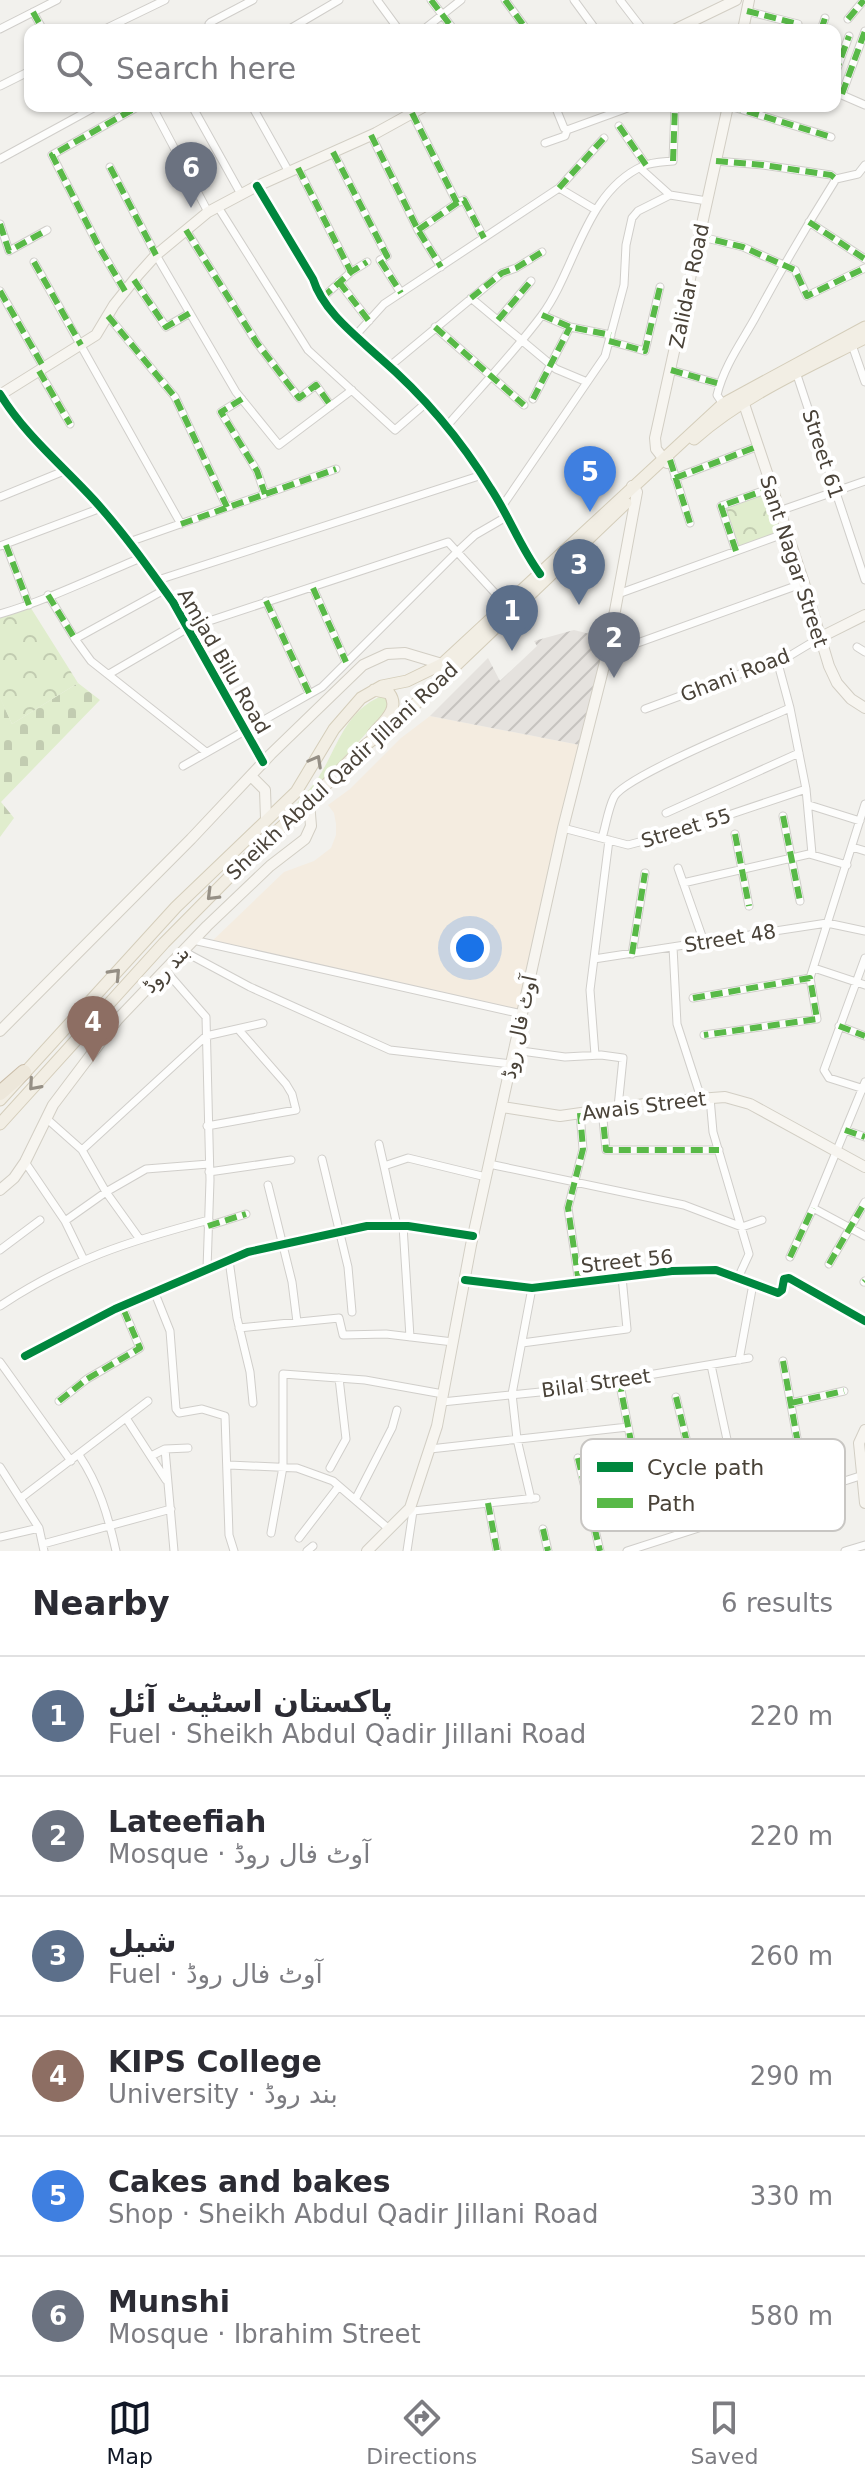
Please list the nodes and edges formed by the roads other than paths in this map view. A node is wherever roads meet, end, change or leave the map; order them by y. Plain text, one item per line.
1 (57, 0) edge
2 (165, 0) edge
3 (253, 0) edge
4 (339, 0) edge
5 (377, 0) edge
6 (431, 0) edge
7 (461, 0) edge
8 (505, 0) edge
9 (574, 0) edge
10 (620, 0) edge
11 (736, 0) edge
12 (864, 0) edge
13 (748, 5) edge
14 (33, 12) junction
15 (442, 15) junction
16 (825, 18) dead end
17 (848, 19) dead end
18 (40, 24) edge
19 (115, 24) edge
20 (209, 24) edge
21 (298, 24) edge
22 (395, 24) edge
23 (431, 24) edge
24 (449, 24) edge
25 (523, 24) edge
26 (592, 24) edge
27 (638, 24) edge
28 (686, 24) edge
29 (798, 24) dead end
30 (823, 24) edge
31 (0, 29) edge
32 (865, 31) edge
33 (849, 36) dead end
34 (841, 58) edge
35 (24, 74) edge
36 (0, 86) edge
37 (841, 88) edge
38 (841, 94) edge
39 (865, 105) edge
40 (86, 112) edge
41 (128, 112) edge
42 (156, 112) edge
43 (195, 112) edge
44 (256, 112) edge
45 (557, 112) edge
46 (616, 112) edge
47 (675, 112) edge
48 (728, 112) edge
49 (749, 112) edge
50 (412, 113) joint
51 (619, 126) dead end
52 (567, 130) junction
53 (371, 135) junction
54 (831, 137) dead end
55 (604, 138) dead end
56 (545, 143) dead end
57 (333, 152) junction
58 (0, 159) edge
59 (716, 161) junction
60 (865, 165) edge
61 (643, 166) junction
62 (110, 167) dead end
63 (293, 170) junction
64 (836, 179) junction
65 (257, 186) junction
66 (559, 188) junction
67 (241, 194) junction
68 (670, 195) junction
69 (707, 201) junction
70 (457, 203) junction
71 (213, 210) junction
72 (596, 210) junction
73 (809, 222) junction
74 (0, 224) edge
75 (47, 230) dead end
76 (186, 230) junction
77 (418, 230) junction
78 (698, 236) junction
79 (484, 238) junction
80 (3, 244) edge
81 (542, 252) dead end
82 (156, 255) junction
83 (865, 259) edge
84 (34, 262) dead end
85 (367, 262) dead end
86 (783, 265) junction
87 (441, 267) junction
88 (865, 268) edge
89 (351, 272) junction
90 (134, 280) junction
91 (531, 281) dead end
92 (339, 282) junction
93 (660, 287) dead end
94 (0, 291) edge
95 (125, 291) junction
96 (401, 293) junction
97 (322, 298) junction
98 (471, 298) junction
99 (190, 313) junction
100 (542, 315) junction
101 (108, 316) junction
102 (498, 320) junction
103 (369, 321) junction
104 (435, 327) junction
105 (570, 327) junction
106 (865, 327) edge
107 (355, 336) junction
108 (610, 338) junction
109 (865, 338) edge
110 (521, 339) junction
111 (81, 345) junction
112 (852, 345) junction
113 (552, 365) junction
114 (390, 366) junction
115 (41, 370) junction
116 (671, 370) junction
117 (796, 372) junction
118 (491, 374) junction
119 (587, 382) junction
120 (865, 382) edge
121 (720, 384) junction
122 (352, 390) junction
123 (0, 395) edge
124 (242, 399) junction
125 (533, 399) dead end
126 (743, 401) junction
127 (426, 403) junction
128 (723, 404) junction
129 (524, 405) dead end
130 (331, 406) junction
131 (70, 424) dead end
132 (446, 427) junction
133 (756, 447) junction
134 (667, 460) junction
135 (336, 469) dead end
136 (64, 471) junction
137 (482, 475) junction
138 (675, 478) junction
139 (865, 481) edge
140 (771, 488) junction
141 (634, 489) junction
142 (835, 492) junction
143 (265, 494) junction
144 (0, 497) edge
145 (227, 507) junction
146 (101, 508) junction
147 (501, 508) junction
148 (779, 511) junction
149 (506, 517) junction
150 (690, 523) dead end
151 (181, 524) junction
152 (786, 533) junction
153 (129, 542) junction
154 (3, 545) edge
155 (458, 551) junction
156 (736, 551) junction
157 (141, 558) junction
158 (540, 574) junction
159 (865, 580) edge
160 (804, 583) junction
161 (161, 585) junction
162 (313, 588) junction
163 (618, 594) junction
164 (48, 595) junction
165 (266, 601) junction
166 (29, 605) junction
167 (506, 605) junction
168 (0, 614) edge
169 (865, 615) edge
170 (188, 628) junction
171 (821, 637) junction
172 (75, 639) junction
173 (857, 647) dead end
174 (865, 652) edge
175 (607, 654) junction
176 (777, 660) junction
177 (346, 662) junction
178 (442, 664) junction
179 (109, 674) junction
180 (373, 690) junction
181 (309, 693) junction
182 (790, 708) junction
183 (865, 708) edge
184 (645, 709) dead end
185 (244, 729) junction
186 (362, 748) junction
187 (206, 752) junction
188 (799, 753) junction
189 (263, 762) junction
190 (183, 766) dead end
191 (251, 776) junction
192 (806, 789) junction
193 (309, 802) junction
194 (865, 804) edge
195 (809, 805) junction
196 (666, 813) dead end
197 (783, 816) dead end
198 (266, 819) junction
199 (860, 821) junction
200 (563, 828) junction
201 (735, 834) dead end
202 (606, 839) junction
203 (852, 847) junction
204 (865, 851) edge
205 (812, 854) junction
206 (792, 858) junction
207 (847, 865) junction
208 (678, 868) dead end
209 (741, 869) junction
210 (645, 873) dead end
211 (683, 883) junction
212 (800, 901) dead end
213 (749, 906) dead end
214 (827, 923) junction
215 (865, 931) edge
216 (193, 940) junction
217 (704, 942) junction
218 (673, 947) junction
219 (183, 951) junction
220 (632, 954) junction
221 (865, 958) edge
222 (594, 959) junction
223 (814, 968) junction
224 (165, 970) junction
225 (810, 978) junction
226 (855, 982) junction
227 (865, 985) edge
228 (693, 998) dead end
229 (522, 1014) junction
230 (263, 1023) dead end
231 (839, 1026) junction
232 (238, 1029) junction
233 (0, 1031) edge
234 (704, 1035) dead end
235 (206, 1036) junction
236 (865, 1036) edge
237 (514, 1050) junction
238 (595, 1055) junction
239 (511, 1064) junction
240 (24, 1072) junction
241 (864, 1086) edge
242 (0, 1093) edge
243 (706, 1098) junction
244 (0, 1100) edge
245 (502, 1107) junction
246 (618, 1107) junction
247 (602, 1109) junction
248 (580, 1113) junction
249 (46, 1118) junction
250 (0, 1124) edge
251 (207, 1126) junction
252 (845, 1130) junction
253 (865, 1137) edge
254 (379, 1144) dead end
255 (82, 1150) junction
256 (719, 1150) junction
257 (836, 1152) junction
258 (322, 1159) dead end
259 (291, 1160) dead end
260 (25, 1162) junction
261 (489, 1164) junction
262 (384, 1166) junction
263 (865, 1167) edge
264 (209, 1168) junction
265 (486, 1177) junction
266 (575, 1181) junction
267 (268, 1185) dead end
268 (0, 1189) edge
269 (106, 1192) junction
270 (865, 1202) edge
271 (813, 1208) junction
272 (246, 1214) dead end
273 (40, 1220) dead end
274 (762, 1220) dead end
275 (65, 1221) junction
276 (208, 1223) junction
277 (400, 1226) junction
278 (742, 1227) junction
279 (850, 1228) junction
280 (339, 1232) junction
281 (473, 1236) junction
282 (865, 1236) edge
283 (139, 1238) junction
284 (282, 1244) junction
285 (2, 1245) edge
286 (790, 1257) dead end
287 (83, 1258) junction
288 (229, 1260) junction
289 (829, 1264) dead end
290 (207, 1269) junction
291 (622, 1277) junction
292 (738, 1278) junction
293 (465, 1280) junction
294 (579, 1283) junction
295 (753, 1284) junction
296 (532, 1288) junction
297 (154, 1291) junction
298 (0, 1306) edge
299 (122, 1306) junction
300 (352, 1312) dead end
301 (865, 1321) edge
302 (297, 1322) junction
303 (239, 1328) junction
304 (410, 1337) junction
305 (453, 1342) junction
306 (522, 1343) junction
307 (25, 1356) dead end
308 (749, 1358) dead end
309 (739, 1360) junction
310 (783, 1361) dead end
311 (0, 1362) edge
312 (711, 1365) junction
313 (339, 1378) junction
314 (619, 1380) junction
315 (844, 1391) dead end
316 (512, 1394) junction
317 (676, 1397) dead end
318 (442, 1398) junction
319 (59, 1401) dead end
320 (148, 1401) dead end
321 (253, 1403) dead end
322 (791, 1403) junction
323 (397, 1410) dead end
324 (126, 1418) junction
325 (628, 1427) junction
326 (865, 1430) edge
327 (517, 1439) junction
328 (630, 1439) edge
329 (686, 1439) edge
330 (727, 1439) edge
331 (797, 1439) edge
332 (188, 1448) dead end
333 (165, 1449) junction
334 (430, 1449) junction
335 (79, 1455) junction
336 (151, 1456) junction
337 (578, 1458) dead end
338 (71, 1461) junction
339 (229, 1465) junction
340 (0, 1467) edge
341 (283, 1467) junction
342 (330, 1468) dead end
343 (581, 1471) edge
344 (860, 1476) junction
345 (845, 1481) edge
346 (168, 1483) junction
347 (12, 1484) junction
348 (339, 1486) junction
349 (0, 1487) edge
350 (21, 1498) junction
351 (356, 1498) junction
352 (488, 1503) junction
353 (865, 1503) edge
354 (171, 1509) junction
355 (412, 1510) junction
356 (110, 1526) junction
357 (39, 1528) junction
358 (389, 1529) junction
359 (543, 1529) dead end
360 (595, 1531) edge
361 (689, 1531) edge
362 (271, 1533) dead end
363 (0, 1537) edge
364 (299, 1538) dead end
365 (865, 1545) edge
366 (44, 1548) edge
367 (116, 1551) edge
368 (174, 1551) edge
369 (234, 1551) edge
370 (367, 1551) edge
371 (407, 1551) edge
372 (497, 1551) edge
373 (548, 1551) edge
374 (600, 1551) edge
375 (627, 1551) edge
376 (845, 1551) edge

1 - 14 street
2 - 19 street
3 - 20 street
4 - 21 street
5 - 22 street
6 - 15 street
7 - 15 street
8 - 25 street
9 - 26 street
10 - 27 street
11 - 28 main road
12 - 17 street
13 - 29 street
14 - 18 street
14 - 31 street
15 - 23 street
15 - 24 street
16 - 30 street
32 - 37 street
33 - 34 street
35 - 36 street
38 - 39 street
40 - 58 street
41 - 95 street
42 - 71 street
43 - 67 street
44 - 63 street
45 - 52 street
46 - 52 street
47 - 61 street
48 - 59 main road, Zalidar Road
49 - 54 street
50 - 53 main road
50 - 70 street
51 - 61 street
52 - 56 street
53 - 57 main road
53 - 77 street
55 - 66 street
57 - 63 main road
57 - 96 street
59 - 64 street
59 - 69 main road, Zalidar Road
60 - 64 street
61 - 68 street
61 - 72 street
62 - 82 street
63 - 65 main road
63 - 89 street
64 - 73 street
65 - 67 main road
65 - 97 street
66 - 72 street
66 - 79 street
67 - 71 main road
68 - 69 street
68 - 108 street
69 - 78 main road, Zalidar Road
70 - 77 street
70 - 79 street
71 - 76 main road
71 - 122 street
72 - 100 street
73 - 83 street
73 - 86 street
74 - 80 street
75 - 80 street
76 - 82 main road
76 - 130 street
77 - 87 street
78 - 86 street
78 - 116 main road, Zalidar Road
79 - 87 street
81 - 98 street
82 - 90 main road
82 - 99 street
84 - 111 street
85 - 89 street
86 - 88 street
86 - 121 street
87 - 96 street
89 - 92 street
90 - 95 main road
90 - 99 street
91 - 102 street
92 - 97 street
92 - 103 street
93 - 108 street
94 - 115 street
95 - 101 main road
96 - 103 street
97 - 107 street
98 - 102 street
98 - 104 street
99 - 124 street
100 - 105 street
100 - 110 street
101 - 111 main road
101 - 145 street
102 - 110 street
103 - 107 street
104 - 114 street
104 - 118 street
105 - 108 street
105 - 113 street
106 - 128 main road, Sheikh Abdul Qadir Jillani Road
107 - 114 street
108 - 119 street
109 - 112 main road, Sheikh Abdul Qadir Jillani Road
110 - 113 street
110 - 118 street
111 - 115 main road
111 - 151 street
112 - 117 main road, Sheikh Abdul Qadir Jillani Road
112 - 120 street
113 - 119 street
113 - 125 street
114 - 127 street
115 - 123 main road
115 - 131 street
116 - 121 street
116 - 134 main road, Zalidar Road
117 - 126 main road, Sheikh Abdul Qadir Jillani Road
117 - 142 street, Street 61
118 - 129 street
118 - 132 street
119 - 147 street
121 - 128 street
122 - 127 street
122 - 130 street
123 - 136 main road, Amjad Bilu Road
124 - 130 street
124 - 143 street
126 - 133 main road, Sant Nagar Street
126 - 134 main road, Sheikh Abdul Qadir Jillani Road
127 - 132 street
128 - 134 main road, Sheikh Abdul Qadir Jillani Road
132 - 137 street
133 - 138 street
133 - 140 main road, Sant Nagar Street
134 - 138 street
134 - 141 main road, Sheikh Abdul Qadir Jillani Road
135 - 143 street
136 - 144 street
136 - 146 main road, Amjad Bilu Road
137 - 147 street
137 - 161 street
138 - 150 street
139 - 142 street
140 - 148 main road, Sant Nagar Street
140 - 156 street
141 - 158 main road, Sheikh Abdul Qadir Jillani Road
141 - 163 main road, آوٹ فال روڈ
141 - 186 main road, Sheikh Abdul Qadir Jillani Road
142 - 148 street
142 - 159 street, Street 61
143 - 145 street
145 - 151 street
146 - 153 main road, Amjad Bilu Road
146 - 154 street
147 - 149 street
148 - 152 main road, Sant Nagar Street
149 - 155 street
149 - 158 street
151 - 153 street
152 - 156 street
152 - 160 main road, Sant Nagar Street
153 - 157 main road, Amjad Bilu Road
154 - 166 street
155 - 162 street
155 - 167 street
155 - 177 street
156 - 163 street
157 - 161 main road, Amjad Bilu Road
157 - 164 street
158 - 167 main road, Sheikh Abdul Qadir Jillani Road
160 - 171 main road, Sant Nagar Street
160 - 175 street
161 - 170 main road, Amjad Bilu Road
161 - 172 street
162 - 165 street
162 - 177 street
163 - 175 main road, آوٹ فال روڈ
164 - 166 street
164 - 172 street
165 - 170 street
165 - 181 street
166 - 168 street
167 - 178 main road, Sheikh Abdul Qadir Jillani Road
169 - 171 main road, Ghani Road
170 - 179 street
170 - 185 main road, Amjad Bilu Road
171 - 176 street, Ghani Road
171 - 183 main road, Sant Nagar Street
172 - 179 street
173 - 174 street
175 - 200 main road, آوٹ فال روڈ
176 - 182 street
176 - 184 street, Ghani Road
177 - 181 street
178 - 180 main road, Sheikh Abdul Qadir Jillani Road
178 - 189 main road
179 - 187 street
180 - 186 main road
198 -> 180 main road, Sheikh Abdul Qadir Jillani Road
181 - 185 street
182 - 188 street
182 - 202 street
185 - 187 street
185 - 189 main road, Amjad Bilu Road
186 - 193 main road, Sheikh Abdul Qadir Jillani Road
187 - 190 street
188 - 192 street
188 - 196 street
189 - 191 main road
191 - 198 main road
191 - 233 main road
192 - 195 street
192 - 202 street, Street 55
193 - 216 main road, بند روڈ
193 -> 250 main road, Sheikh Abdul Qadir Jillani Road
194 - 199 street
195 - 199 street
195 - 205 street
197 - 206 street
240 -> 198 main road, Sheikh Abdul Qadir Jillani Road
199 - 203 street
200 - 202 street, Street 55
200 - 229 main road, آوٹ فال روڈ
201 - 209 street
202 - 222 street
203 - 204 street
203 - 207 street
205 - 206 street
205 - 207 street
206 - 209 street
206 - 212 street
207 - 214 street
208 - 211 street
209 - 211 street
209 - 213 street
210 - 220 street
211 - 217 street
214 - 215 street, Street 48
214 - 217 street, Street 48
214 - 223 street
216 - 219 main road, بند روڈ
216 - 229 street
217 - 218 street, Street 48
218 - 220 street, Street 48
218 - 243 street
219 - 224 main road, بند روڈ
219 - 239 street
220 - 222 street, Street 48
221 - 226 street
222 - 238 street
223 - 225 street
223 - 226 street
224 - 235 street
224 - 249 main road, بند روڈ
225 - 228 street
225 - 234 street
226 - 227 street
226 - 231 street
229 - 237 main road, آوٹ فال روڈ
230 - 232 street
231 - 236 street
231 - 241 street
232 - 235 street
232 - 251 street
235 - 251 street
235 - 255 street
237 - 238 street
237 - 239 main road, آوٹ فال روڈ
238 - 246 street
239 - 245 main road, آوٹ فال روڈ
240 - 242 highway
240 - 244 main road, Sheikh Abdul Qadir Jillani Road
241 - 252 street
243 - 246 main road, Awais Street
243 - 256 street
243 - 257 main road, Awais Street
245 - 248 main road, Awais Street
245 - 261 main road, آوٹ فال روڈ
246 - 247 main road, Awais Street
247 - 248 main road, Awais Street
247 - 256 street
248 - 266 street
249 - 255 street
249 - 260 main road, بند روڈ
251 - 264 street
252 - 253 street
252 - 257 street
254 - 262 street
255 - 269 street
256 - 278 street
257 - 263 main road, Awais Street
257 - 271 street
258 - 280 street
259 - 264 street
260 - 268 main road, بند روڈ
260 - 275 street
261 - 265 main road, آوٹ فال روڈ
261 - 266 street
262 - 265 street
262 - 277 street
264 - 269 street
264 - 276 street
265 - 281 main road, آوٹ فال روڈ
266 - 278 street
266 - 294 street
267 - 284 street
269 - 275 street
269 - 283 street
270 - 279 street
271 - 279 street
271 - 286 street
272 - 276 street
273 - 285 street
274 - 278 street
275 - 287 street
276 - 283 street
276 - 290 street
277 - 280 street
277 - 281 street
277 - 304 street
278 - 292 street
279 - 282 street
279 - 289 street
280 - 284 street
280 - 300 street
281 - 293 main road, آوٹ فال روڈ
283 - 287 street
284 - 288 street
284 - 302 street
287 - 298 street
288 - 290 street
288 - 303 street
290 - 297 street
291 - 292 street, Street 56
291 - 294 street, Street 56
291 - 306 street
292 - 295 street, Street 56
293 - 296 street, Street 56
293 - 305 main road, آوٹ فال روڈ
294 - 296 street, Street 56
295 - 301 street, Street 56
295 - 309 street
296 - 306 street
297 - 299 street
297 - 339 street
299 - 307 street
299 - 319 street
302 - 303 street
302 - 304 street
303 - 321 street
304 - 305 street
305 - 318 main road, آوٹ فال روڈ
306 - 316 street
308 - 309 street, Bilal Street
309 - 312 street, Bilal Street
310 - 322 street
311 - 338 street
312 - 314 street, Bilal Street
312 - 330 street
313 - 318 street, Bilal Street
313 - 341 street, Bilal Street
313 - 342 street
314 - 316 street, Bilal Street
314 - 325 street
315 - 322 street
316 - 318 street, Bilal Street
316 - 327 street
317 - 329 street
318 - 334 main road, آوٹ فال روڈ
320 - 324 street
322 - 331 street
323 - 351 street
324 - 335 street
324 - 336 street
325 - 327 street
325 - 328 street
326 - 344 main road
327 - 334 street
327 - 352 street
332 - 333 street
333 - 336 street
333 - 346 street
334 - 355 main road, آوٹ فال روڈ
335 - 338 street
335 - 356 street
336 - 346 street
337 - 343 street
338 - 350 street
339 - 341 street
339 - 369 street
340 - 347 street
341 - 348 street
341 - 362 street
344 - 345 street
344 - 353 main road
346 - 354 street
347 - 349 street
347 - 350 street
348 - 351 street
348 - 364 street
350 - 357 street
351 - 358 street
352 - 355 street
352 - 372 street
354 - 356 street
354 - 368 street
355 - 358 main road, آوٹ فال روڈ
355 - 371 street
356 - 366 street
356 - 367 street
357 - 363 street
357 - 366 street
358 - 370 main road, آوٹ فال روڈ
359 - 373 street
360 - 374 street
361 - 375 street
365 - 376 street

